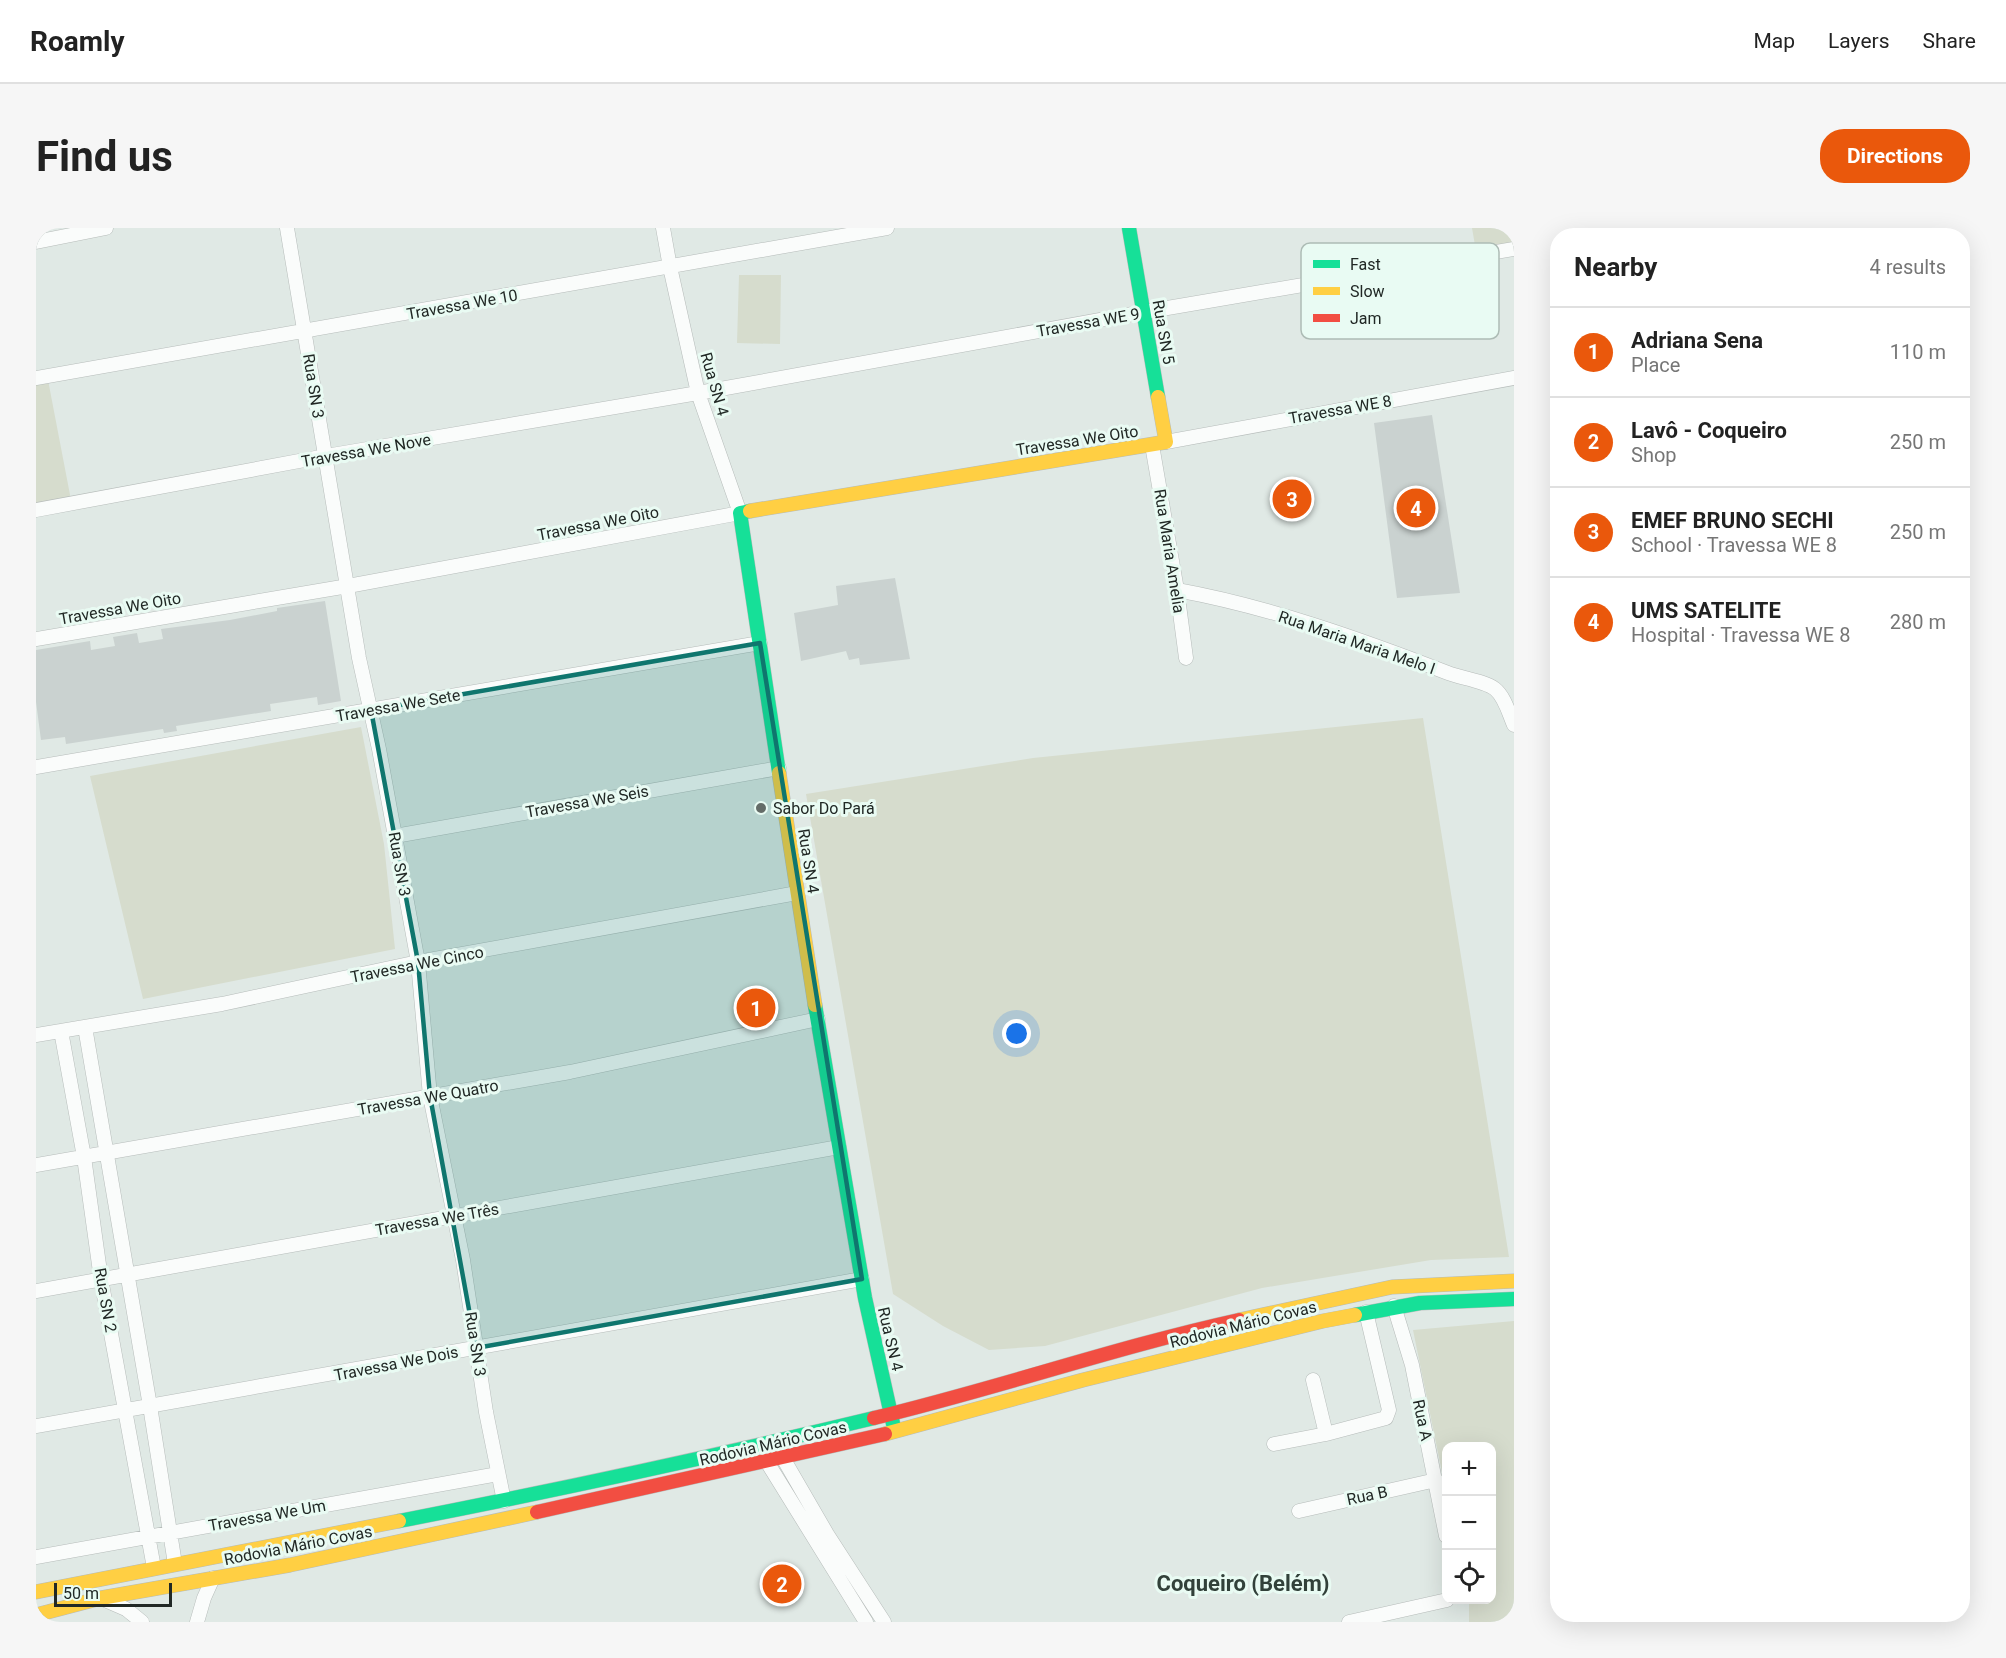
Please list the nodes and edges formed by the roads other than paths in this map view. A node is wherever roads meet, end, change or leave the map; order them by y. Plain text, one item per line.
1 (106, 228) edge
2 (287, 228) edge
3 (663, 228) edge
4 (887, 228) edge
5 (1130, 228) edge
6 (36, 242) edge
7 (1514, 249) edge
8 (1499, 252) edge
9 (670, 267) junction
10 (1301, 285) edge
11 (1144, 312) junction
12 (306, 331) junction
13 (36, 378) edge
14 (1514, 378) edge
15 (698, 393) junction
16 (1166, 442) junction
17 (1152, 445) junction
18 (326, 456) junction
19 (36, 510) edge
20 (740, 513) junction
21 (348, 586) junction
22 (1177, 590) junction
23 (36, 639) edge
24 (760, 643) junction
25 (1186, 658) dead end
26 (371, 710) junction
27 (1514, 725) edge
28 (36, 767) edge
29 (779, 768) junction
30 (395, 836) junction
31 (798, 893) junction
32 (418, 962) junction
33 (818, 1019) junction
34 (85, 1027) junction
35 (61, 1031) junction
36 (36, 1035) edge
37 (430, 1096) junction
38 (839, 1147) junction
39 (107, 1152) junction
40 (84, 1157) junction
41 (36, 1165) edge
42 (454, 1216) junction
43 (126, 1274) junction
44 (102, 1279) junction
45 (862, 1279) junction
46 (1514, 1281) edge
47 (36, 1291) edge
48 (1514, 1299) edge
49 (1394, 1306) junction
50 (1366, 1312) junction
51 (476, 1348) junction
52 (1313, 1380) dead end
53 (150, 1406) junction
54 (125, 1411) junction
55 (891, 1414) junction
56 (36, 1426) edge
57 (895, 1432) junction
58 (1326, 1434) junction
59 (1274, 1444) dead end
60 (783, 1458) junction
61 (767, 1462) junction
62 (498, 1474) junction
63 (1436, 1480) junction
64 (504, 1501) junction
65 (1299, 1510) dead end
66 (1442, 1514) edge
67 (169, 1533) junction
68 (148, 1537) junction
69 (36, 1557) edge
70 (175, 1564) junction
71 (154, 1568) junction
72 (213, 1578) junction
73 (36, 1592) edge
74 (102, 1598) junction
75 (1442, 1600) edge
76 (36, 1615) edge
77 (142, 1622) edge
78 (197, 1622) edge
79 (866, 1622) edge
80 (884, 1622) edge
81 (1348, 1622) edge

1 - 6 street
2 - 12 street, Rua SN 3
3 - 9 street, Rua SN 4
4 - 9 street, Travessa We 10
5 - 11 main road, Rua SN 5
7 - 8 street, Travessa WE 9
9 - 12 street, Travessa We 10
9 - 15 street, Rua SN 4
10 - 11 street, Travessa WE 9
11 - 15 street, Travessa WE 9
11 - 16 main road, Rua SN 5
12 - 13 street, Travessa We 10
12 - 18 street, Rua SN 3
14 - 16 street, Travessa WE 8
15 - 18 street, Travessa We Nove
15 - 20 street, Rua SN 4
16 - 17 main road, Travessa We Oito
17 - 20 main road, Travessa We Oito
17 - 22 street, Rua Maria Amelia
18 - 19 street, Travessa We Nove
18 - 21 street, Rua SN 3
20 - 21 street, Travessa We Oito
20 - 24 main road, Rua SN 4
21 - 23 street, Travessa We Oito
21 - 26 street, Rua SN 3
22 - 25 street, Rua Maria Amelia
22 - 27 street, Rua Maria Maria Melo I
24 - 26 street, Travessa We Sete
24 - 29 main road, Rua SN 4
26 - 28 street, Travessa We Sete
26 - 30 street, Rua SN 3
29 - 30 street, Travessa We Seis
29 - 31 main road, Rua SN 4
30 - 32 street, Rua SN 3
31 - 32 street, Travessa We Cinco
31 - 33 main road, Rua SN 4
32 - 34 street, Travessa We Cinco
32 - 37 street, Rua SN 3
33 - 37 street, Travessa We Quatro
33 - 38 main road, Rua SN 4
34 - 35 street, Travessa We Cinco
34 - 39 street, Rua SN 2
35 - 36 street, Travessa We Cinco
35 - 40 street, Rua SN 2
37 - 39 street, Travessa We Quatro
37 - 42 street, Rua SN 3
38 - 42 street, Travessa We Três
38 - 45 main road, Rua SN 4
39 - 40 street, Travessa We Quatro
39 - 43 street, Rua SN 2
40 - 41 street, Travessa We Quatro
40 - 44 street, Rua SN 2
42 - 43 street, Travessa We Três
42 - 51 street, Rua SN 3
43 - 44 street, Travessa We Três
43 - 53 street, Rua SN 2
44 - 47 street, Travessa We Três
44 - 54 street, Rua SN 2
45 - 51 street, Travessa We Dois
45 - 55 main road, Rua SN 4
46 - 55 main road, Rodovia Mário Covas
48 - 49 main road, Rodovia Mário Covas
49 - 50 main road, Rodovia Mário Covas
49 - 63 street, Rua A
50 - 57 main road, Rodovia Mário Covas
50 - 58 street
51 - 53 street, Travessa We Dois
51 - 62 street, Rua SN 3
52 - 58 street
53 - 54 street, Travessa We Dois
53 - 67 street, Rua SN 2
54 - 56 street, Travessa We Dois
54 - 68 street, Rua SN 2
55 - 57 main road, Rua SN 4
55 - 64 main road, Rodovia Mário Covas
57 - 60 main road, Rodovia Mário Covas
58 - 59 street
60 - 61 main road, Rodovia Mário Covas
60 - 80 street
61 - 72 main road, Rodovia Mário Covas
61 - 79 street
62 - 64 street, Rua SN 3
62 - 67 street, Travessa We Um
63 - 65 street, Rua B
63 - 66 street, Rua A
64 - 70 main road, Rodovia Mário Covas
67 - 68 street, Travessa We Um
67 - 70 street, Rua SN 2
68 - 69 street, Travessa We Um
68 - 71 street, Rua SN 2
70 - 71 main road, Rodovia Mário Covas
71 - 73 main road, Rodovia Mário Covas
72 - 74 main road, Rodovia Mário Covas
72 - 78 street
74 - 76 main road, Rodovia Mário Covas
74 - 77 street
75 - 81 street

